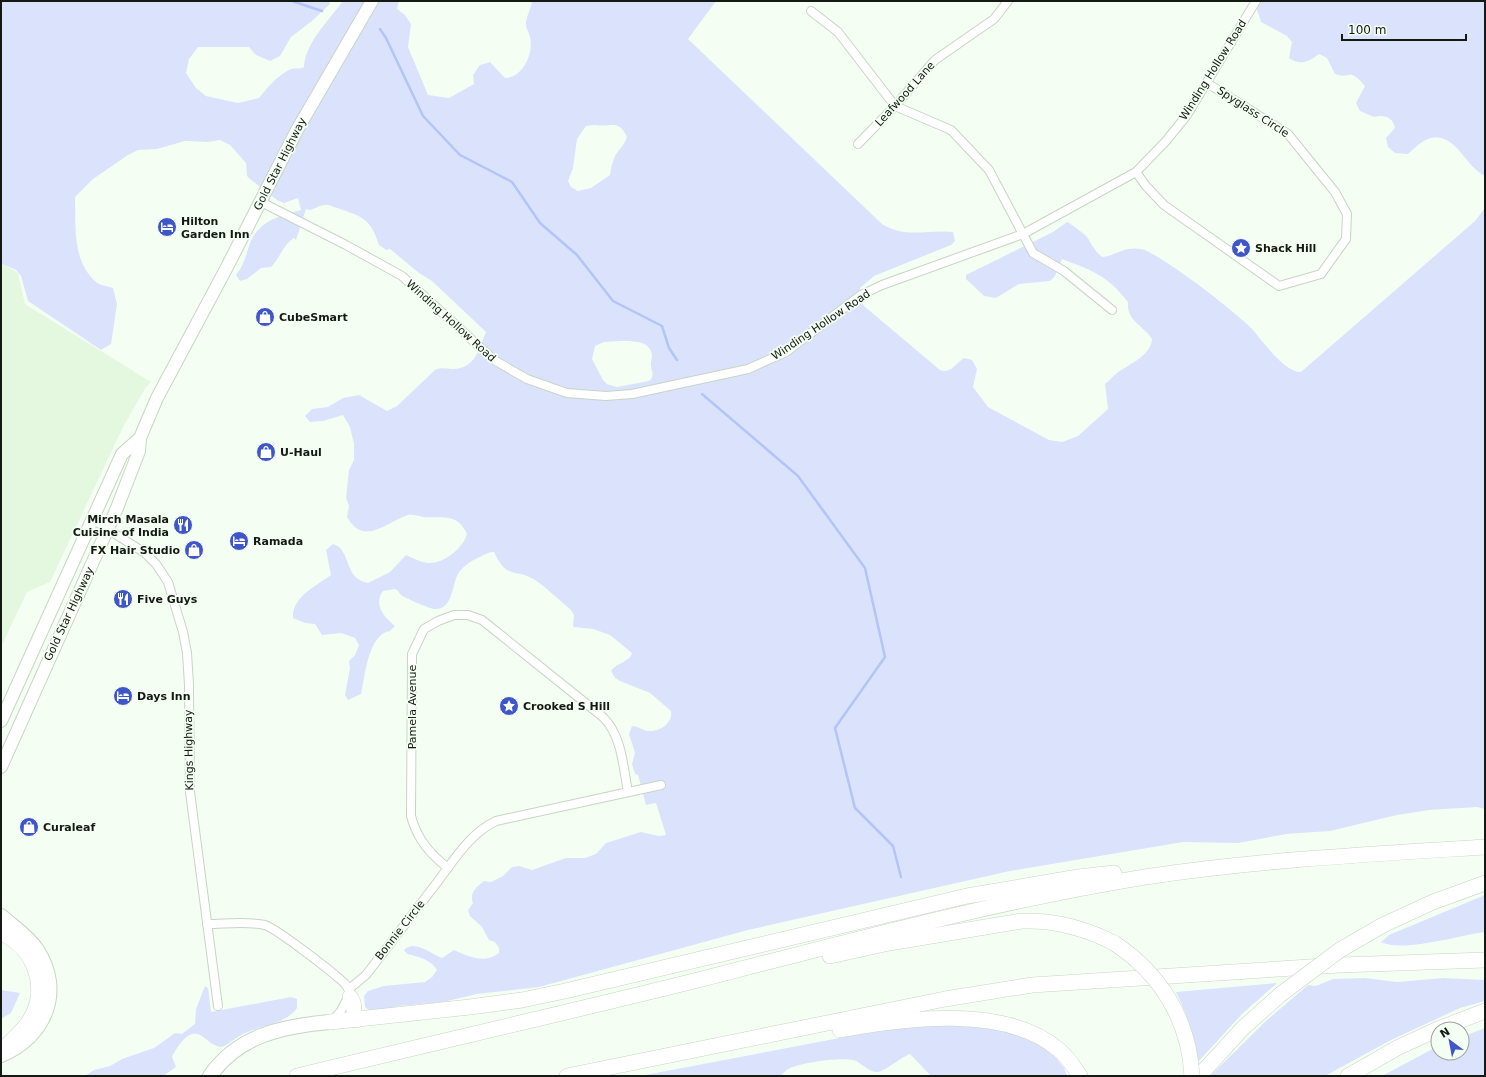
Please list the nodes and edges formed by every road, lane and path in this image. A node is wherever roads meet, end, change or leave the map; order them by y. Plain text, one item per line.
1 (372, 1) edge
2 (1008, 1) edge
3 (1256, 1) edge
4 (811, 11) dead end
5 (1207, 83) junction
6 (895, 106) junction
7 (858, 144) dead end
8 (1136, 172) junction
9 (261, 202) junction
10 (1023, 234) junction
11 (1112, 310) dead end
12 (140, 438) junction
13 (92, 519) junction
14 (108, 528) junction
15 (1, 720) edge
16 (1, 767) edge
17 (661, 785) dead end
18 (628, 792) junction
19 (1485, 847) edge
20 (1282, 860) junction
21 (448, 868) junction
22 (1485, 883) edge
23 (1, 916) edge
24 (207, 924) junction
25 (1, 933) edge
26 (1485, 960) edge
27 (350, 993) junction
28 (218, 1006) dead end
29 (1485, 1011) edge
30 (356, 1020) junction
31 (1459, 1021) edge
32 (330, 1022) junction
33 (1430, 1033) edge
34 (1397, 1048) junction
35 (1, 1054) edge
36 (589, 1072) junction
37 (210, 1076) edge
38 (297, 1076) edge
39 (567, 1076) edge
40 (1080, 1076) edge
41 (1192, 1076) edge
42 (1199, 1076) edge
43 (1348, 1076) edge
44 (1352, 1076) edge

1 - 9 main road, Gold Star Highway
2 - 6 street, Leafwood Lane
3 - 5 street, Winding Hollow Road
4 - 6 street
5 - 8 street, Winding Hollow Road
5 - 8 street, Spyglass Circle
6 - 7 street, Leafwood Lane
6 - 10 street
8 - 10 street, Winding Hollow Road
9 - 10 street, Winding Hollow Road
9 - 12 main road, Gold Star Highway
10 - 11 street
12 - 13 main road, Gold Star Highway
12 - 14 main road, Gold Star Highway
13 - 14 street, Kings Highway
13 - 15 main road, Gold Star Highway
14 - 16 main road, Gold Star Highway
14 - 24 street, Kings Highway
17 - 18 street
18 - 21 street
18 - 21 street, Pamela Avenue
19 - 20 highway
20 - 30 highway
20 - 38 highway
21 - 27 street, Bonnie Circle
22 - 42 highway, bridge
23 - 35 highway
24 - 27 street
24 - 28 street, Kings Highway
25 - 35 highway
26 - 36 highway
27 - 30 highway
27 - 32 street
29 - 31 highway
30 - 32 highway
32 - 37 highway
33 - 34 highway
34 - 43 highway
34 - 44 highway
36 - 39 highway
36 - 40 highway
38 - 41 highway, bridge

